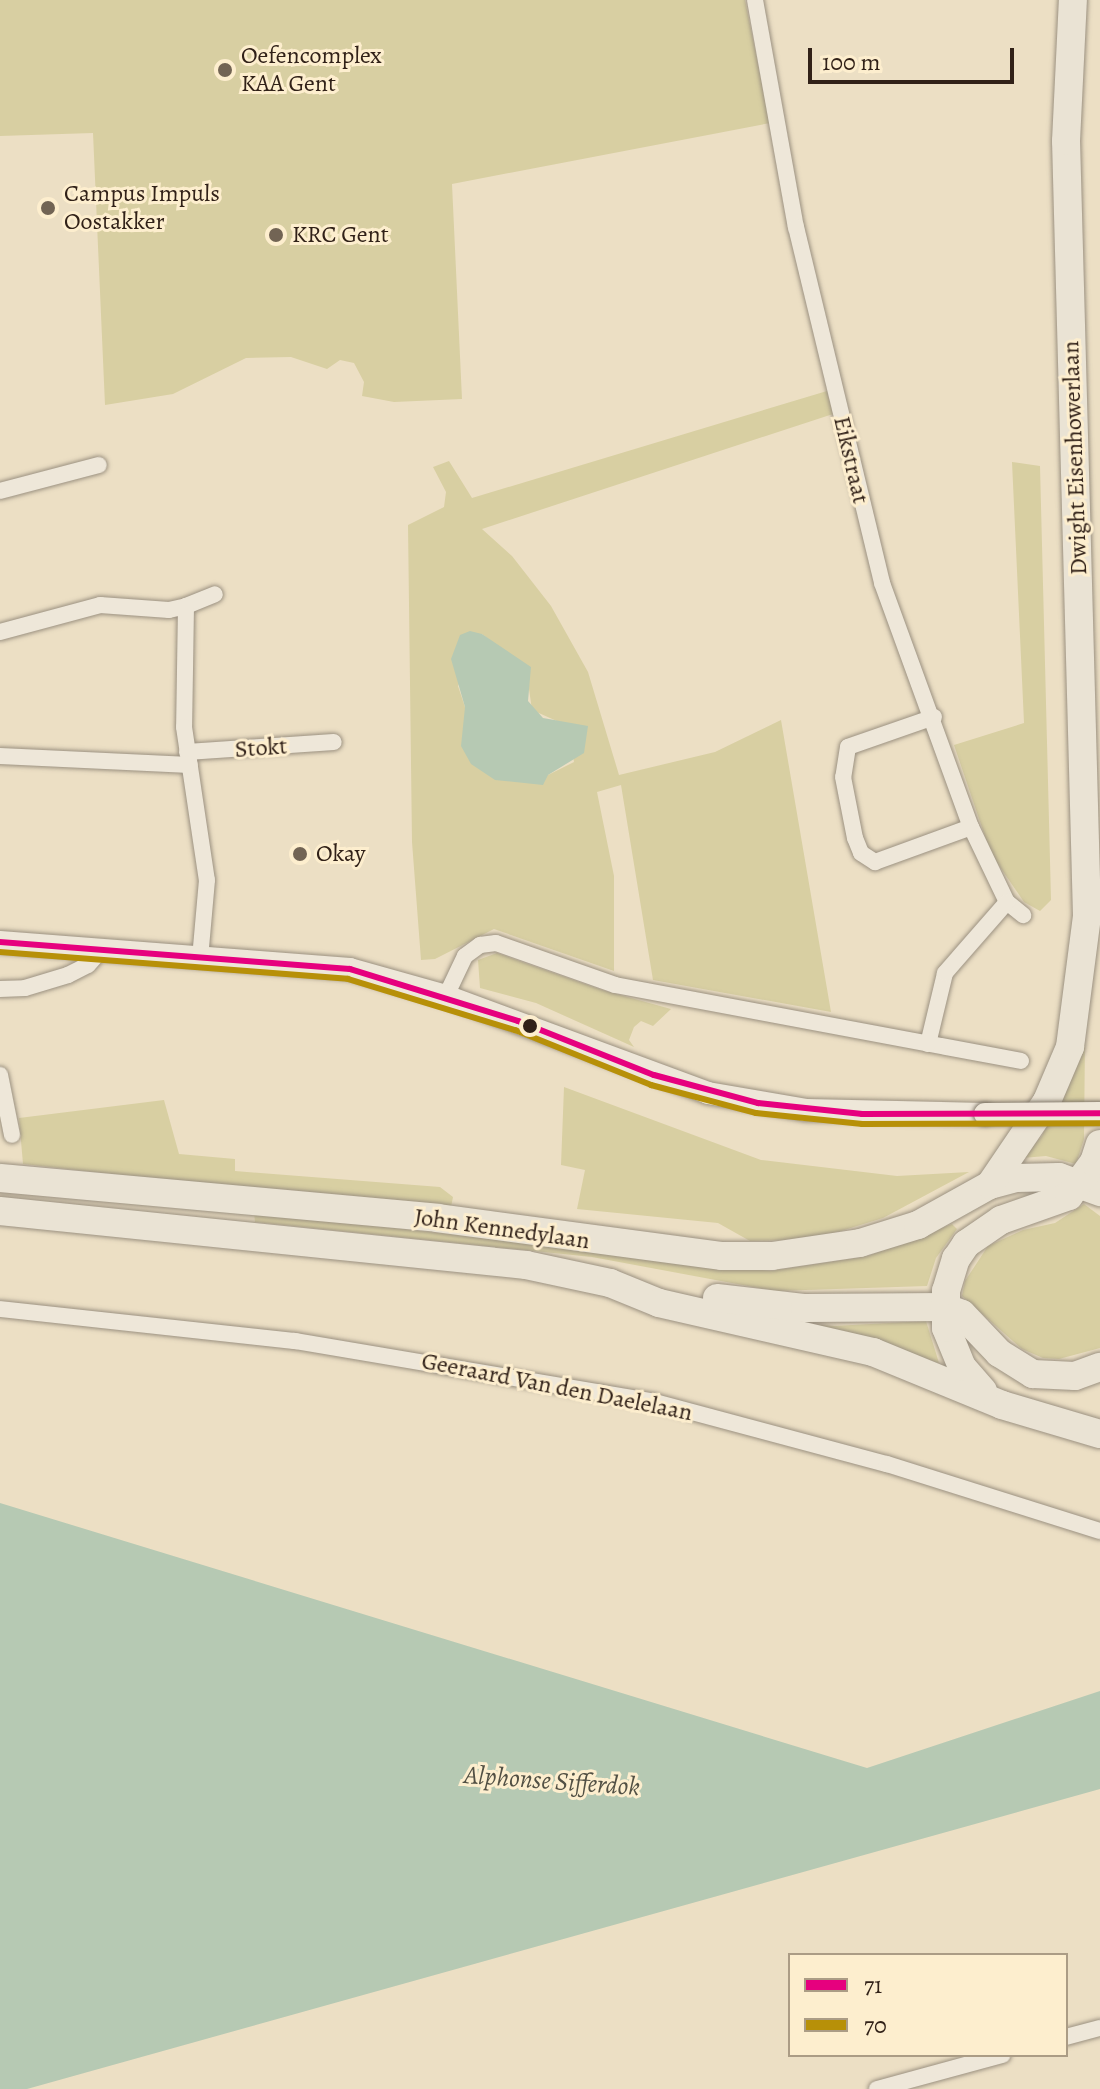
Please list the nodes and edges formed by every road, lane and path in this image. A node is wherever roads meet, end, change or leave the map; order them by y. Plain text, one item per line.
1 (755, 0) edge
2 (1073, 0) edge
3 (99, 465) dead end
4 (0, 491) edge
5 (215, 594) dead end
6 (186, 606) junction
7 (0, 632) edge
8 (934, 717) junction
9 (334, 742) dead end
10 (0, 756) edge
11 (188, 758) junction
12 (971, 827) junction
13 (1007, 902) junction
14 (1023, 915) dead end
15 (1087, 916) junction
16 (0, 942) edge
17 (102, 949) junction
18 (200, 958) junction
19 (0, 989) edge
20 (1100, 989) edge
21 (446, 996) junction
22 (928, 1044) junction
23 (1021, 1061) dead end
24 (0, 1075) edge
25 (1100, 1113) edge
26 (12, 1135) dead end
27 (1100, 1144) edge
28 (0, 1178) edge
29 (990, 1185) junction
30 (1091, 1187) edge
31 (0, 1211) edge
32 (610, 1283) junction
33 (944, 1307) junction
34 (0, 1309) edge
35 (1100, 1367) edge
36 (986, 1395) junction
37 (1100, 1434) edge
38 (1100, 1531) edge
39 (1100, 2028) edge
40 (1068, 2036) edge
41 (995, 2057) edge
42 (877, 2089) edge

1 - 8 street, Eikstraat
2 - 15 highway, Dwight Eisenhowerlaan
3 - 4 street
5 - 6 street
6 - 7 street
6 - 11 street
8 - 12 street, Eikstraat
8 - 12 street
9 - 11 street, Stokt
10 - 11 street, Stokt
11 - 18 street
12 - 13 street, Eikstraat
13 - 14 street, Eikstraat
13 - 22 street
15 - 20 highway
15 - 29 highway, John Kennedylaan
16 - 17 street
17 - 18 street
17 - 19 street
18 - 21 street
21 - 22 street
21 - 25 street, bridge
22 - 23 street
24 - 26 street
27 - 30 highway, John Kennedylaan
28 - 29 highway, John Kennedylaan
29 - 30 highway, John Kennedylaan
30 - 33 highway, John Kennedylaan
31 - 32 highway, John Kennedylaan
32 - 33 highway
32 - 36 highway, John Kennedylaan
33 - 35 highway
33 - 36 highway, John Kennedylaan
34 - 38 street, Geeraard Van den Daelelaan
36 - 37 highway, John Kennedylaan
39 - 40 street
41 - 42 street

